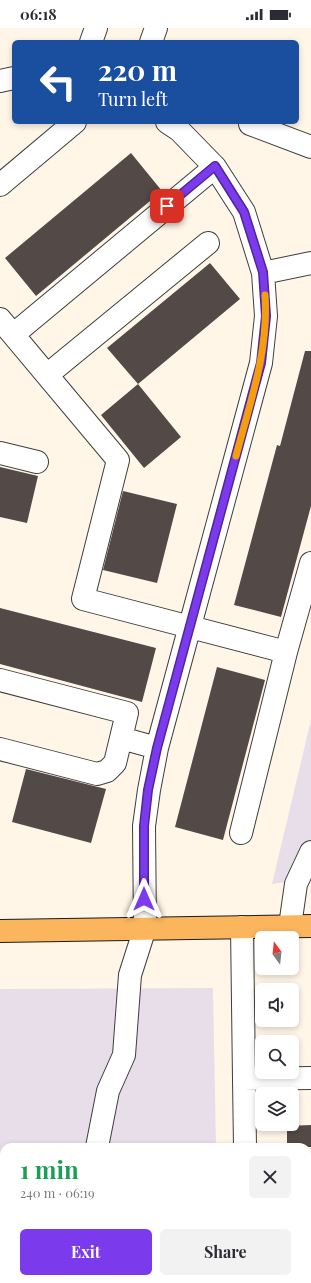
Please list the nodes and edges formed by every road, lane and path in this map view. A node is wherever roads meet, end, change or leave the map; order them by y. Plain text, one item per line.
1 (96, 28) edge
2 (156, 28) edge
3 (92, 40) edge
4 (152, 40) edge
5 (12, 78) edge
6 (0, 81) edge
7 (73, 124) edge
8 (170, 124) edge
9 (250, 124) dead end
10 (311, 147) edge
11 (215, 166) junction
12 (0, 185) edge
13 (208, 243) dead end
14 (311, 263) edge
15 (263, 272) junction
16 (7, 327) edge
17 (47, 375) junction
18 (0, 453) edge
19 (37, 462) dead end
20 (311, 563) edge
21 (190, 627) junction
22 (286, 652) junction
23 (0, 680) edge
24 (120, 738) junction
25 (157, 748) junction
26 (0, 750) edge
27 (241, 833) dead end
28 (311, 852) edge
29 (301, 926) edge
30 (242, 927) junction
31 (145, 928) junction
32 (0, 931) edge
33 (311, 1078) edge
34 (244, 1079) junction
35 (98, 1143) edge
36 (245, 1143) edge

1 - 3 street
2 - 4 street
5 - 6 street
7 - 12 street
8 - 11 street
9 - 10 street
11 - 15 street
11 - 16 street
13 - 17 street
14 - 15 street
15 - 21 street
16 - 17 street
17 - 21 street
18 - 19 street
20 - 22 street
21 - 22 street
21 - 25 street
22 - 27 street
23 - 24 street
24 - 25 street
24 - 26 street
25 - 31 street
28 - 29 street
29 - 30 main road
30 - 31 main road
30 - 34 street
31 - 32 main road
31 - 35 street
33 - 34 street
34 - 36 street

